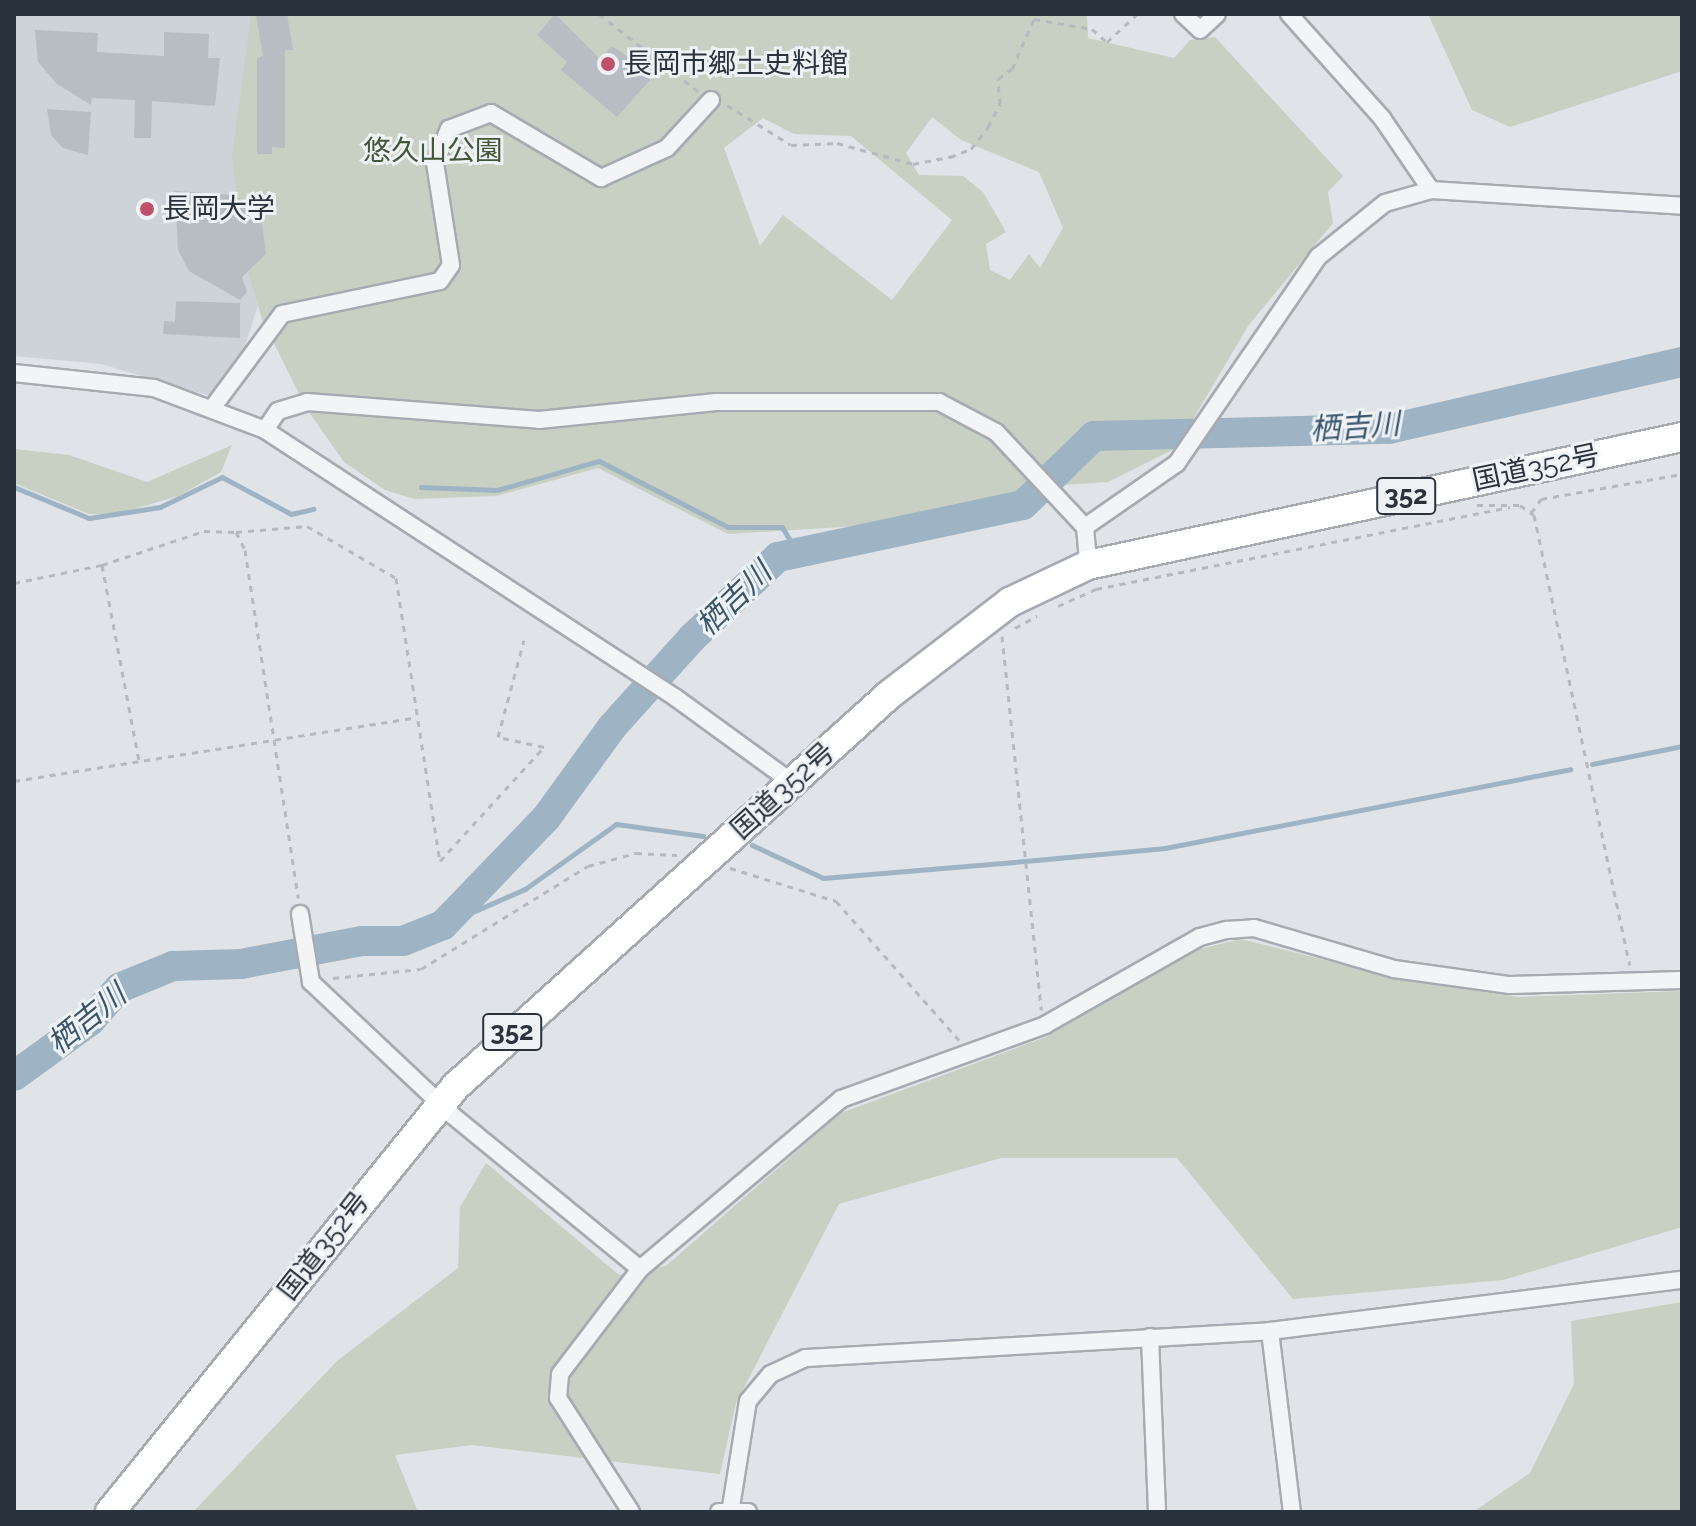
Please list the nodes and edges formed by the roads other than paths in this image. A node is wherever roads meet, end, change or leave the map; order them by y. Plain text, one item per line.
1 (1183, 14) edge
2 (1217, 14) edge
3 (1289, 14) edge
4 (711, 100) road end
5 (1431, 190) junction
6 (1682, 206) edge
7 (14, 373) edge
8 (213, 407) junction
9 (265, 430) junction
10 (1682, 437) edge
11 (1085, 527) junction
12 (1088, 565) junction
13 (793, 783) junction
14 (300, 914) road end
15 (1682, 980) edge
16 (441, 1105) junction
17 (640, 1269) junction
18 (1682, 1280) edge
19 (1270, 1331) junction
20 (1150, 1337) junction
21 (725, 1509) edge
22 (110, 1512) edge
23 (631, 1512) edge
24 (748, 1512) edge
25 (1157, 1512) edge
26 (1292, 1512) edge

1 - 2 street
3 - 5 street
4 - 8 street
5 - 6 street
5 - 11 street
7 - 8 street
8 - 9 street
9 - 11 street
9 - 13 street
10 - 12 highway, 国道352号 / 352
11 - 12 street
12 - 13 highway, 国道352号 / 352
13 - 16 highway, 国道352号 / 352
14 - 16 street
15 - 17 street
16 - 17 street
16 - 22 highway, 国道352号 / 352
17 - 23 street
18 - 19 street
19 - 20 street
19 - 26 street
20 - 21 street
20 - 25 street
21 - 24 street

